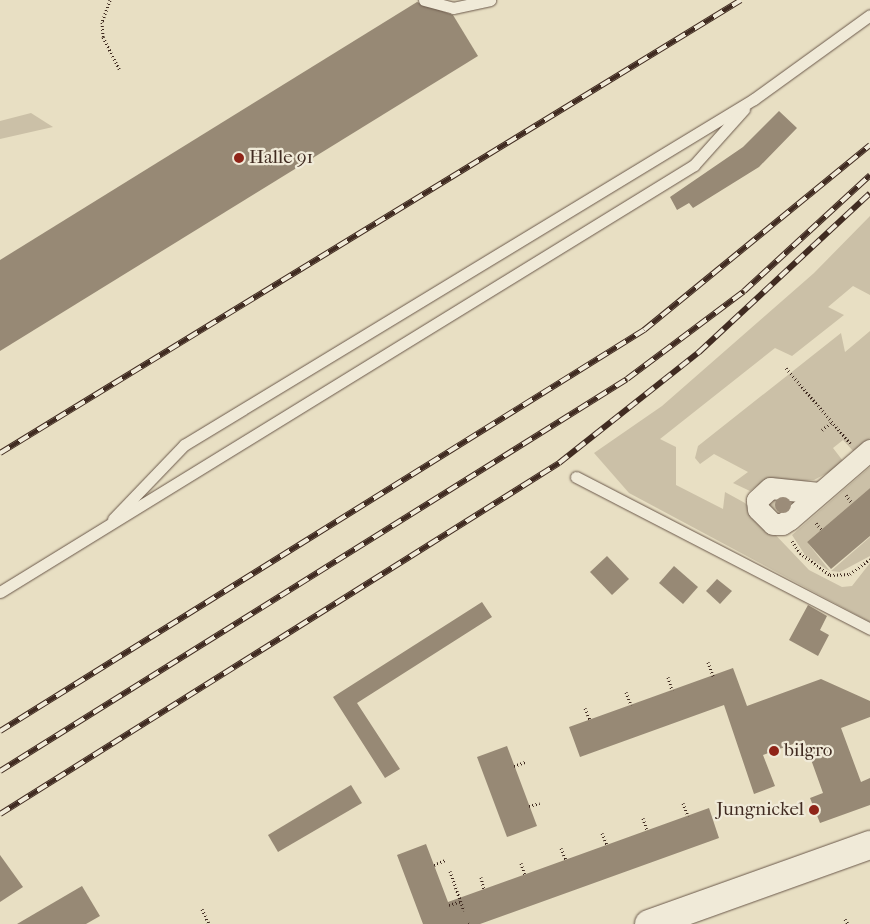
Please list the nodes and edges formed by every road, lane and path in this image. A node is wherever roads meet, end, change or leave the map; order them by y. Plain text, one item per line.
1 (110, 0) edge
2 (424, 0) edge
3 (490, 0) edge
4 (870, 15) edge
5 (119, 69) dead end
6 (754, 99) junction
7 (786, 368) dead end
8 (832, 422) junction
9 (822, 430) dead end
10 (866, 453) edge
11 (576, 477) dead end
12 (819, 493) junction
13 (113, 519) junction
14 (786, 522) junction
15 (870, 559) edge
16 (0, 592) edge
17 (870, 629) edge
18 (708, 662) dead end
19 (713, 676) dead end
20 (668, 677) dead end
21 (672, 690) dead end
22 (626, 692) dead end
23 (630, 705) dead end
24 (585, 708) dead end
25 (590, 720) dead end
26 (525, 762) dead end
27 (514, 766) dead end
28 (540, 803) dead end
29 (683, 803) dead end
30 (530, 806) dead end
31 (688, 816) dead end
32 (643, 818) dead end
33 (647, 830) dead end
34 (602, 833) dead end
35 (606, 845) dead end
36 (870, 846) edge
37 (561, 848) dead end
38 (445, 860) dead end
39 (566, 860) dead end
40 (521, 862) dead end
41 (434, 865) dead end
42 (450, 871) dead end
43 (525, 875) dead end
44 (481, 877) dead end
45 (484, 890) dead end
46 (461, 901) junction
47 (449, 905) dead end
48 (202, 909) dead end
49 (464, 911) dead end
50 (846, 919) dead end
51 (209, 924) edge
52 (648, 924) edge
53 (848, 924) edge

1 - 5 path
2 - 3 lane
4 - 6 lane
6 - 13 lane
6 - 13 lane
7 - 8 path
8 - 9 path
8 - 10 path
10 - 12 street
11 - 17 lane
12 - 14 street
12 - 14 street
13 - 16 lane
14 - 15 path
18 - 19 path
20 - 21 path
22 - 23 path
24 - 25 path
26 - 27 path
28 - 30 path
29 - 31 path
32 - 33 path
34 - 35 path
36 - 52 main road
37 - 39 path
38 - 41 path
40 - 43 path
42 - 46 path
44 - 45 path
46 - 47 path
46 - 49 path
48 - 51 path
50 - 53 path

